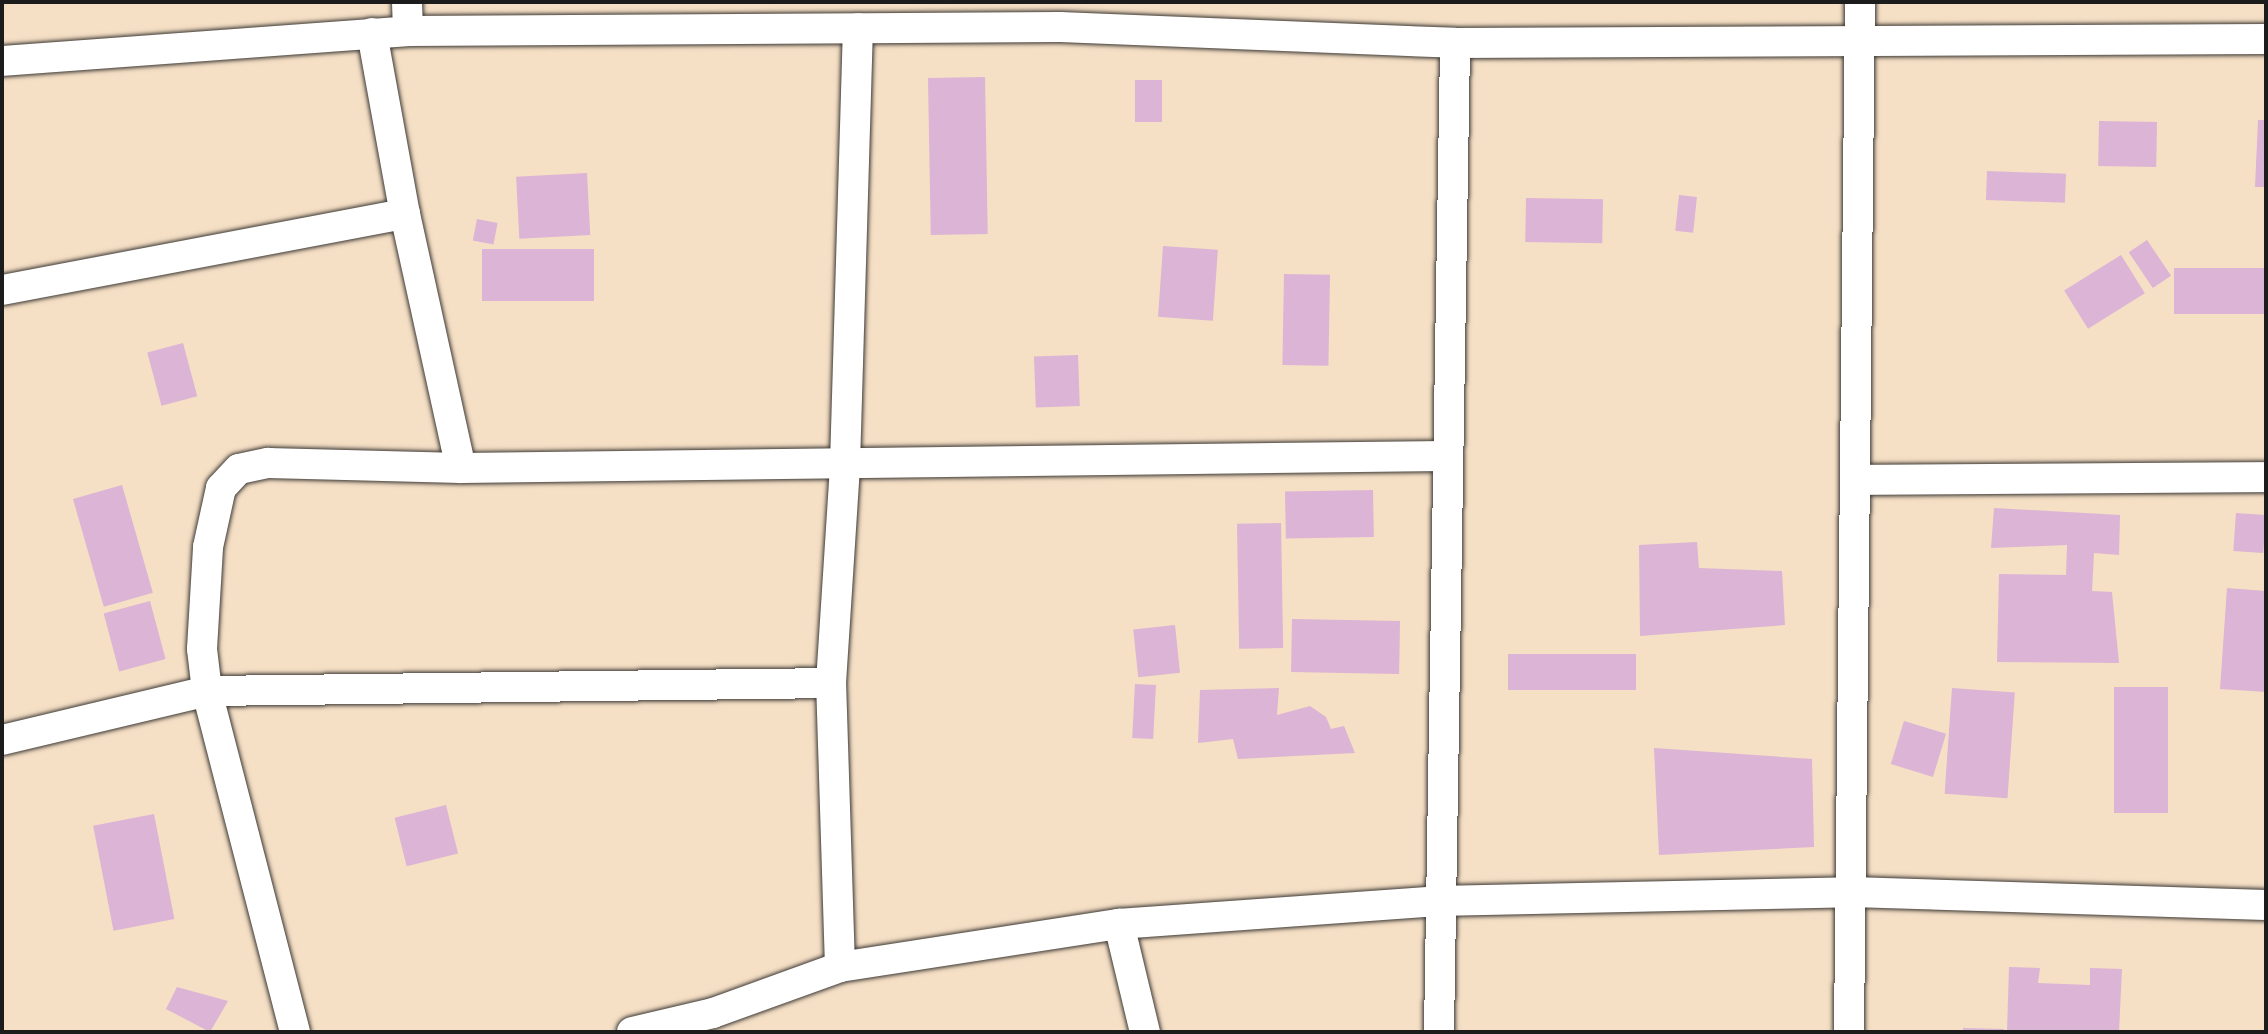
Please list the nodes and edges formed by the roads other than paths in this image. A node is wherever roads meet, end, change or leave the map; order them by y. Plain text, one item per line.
1 (1860, 2) edge
2 (407, 17) edge
3 (858, 28) junction
4 (372, 33) junction
5 (2266, 39) edge
6 (1860, 41) junction
7 (1455, 43) junction
8 (2, 61) edge
9 (405, 214) junction
10 (2, 278) edge
11 (2, 290) edge
12 (1445, 456) junction
13 (845, 464) junction
14 (461, 468) junction
15 (2266, 477) edge
16 (1858, 480) junction
17 (831, 683) junction
18 (207, 691) junction
19 (2, 740) edge
20 (1851, 892) junction
21 (1437, 901) junction
22 (2266, 905) edge
23 (1119, 924) junction
24 (840, 967) junction
25 (715, 1022) edge
26 (295, 1032) edge
27 (632, 1032) edge
28 (1145, 1032) edge
29 (1439, 1032) edge
30 (1849, 1032) edge

1 - 6 street
2 - 3 street
2 - 4 street
3 - 7 street
3 - 13 street
4 - 8 street
4 - 9 street
5 - 6 street
6 - 7 street
6 - 16 street
7 - 12 street
9 - 11 street
9 - 14 street
10 - 11 street
12 - 13 street
12 - 21 street
13 - 14 street
13 - 17 street
14 - 18 street
15 - 16 street
16 - 20 street
17 - 18 street
17 - 24 street
18 - 19 street
18 - 26 street
20 - 21 street
20 - 22 street
20 - 30 street
21 - 23 street
21 - 29 street
23 - 24 street
23 - 28 street
24 - 25 street
25 - 27 street

